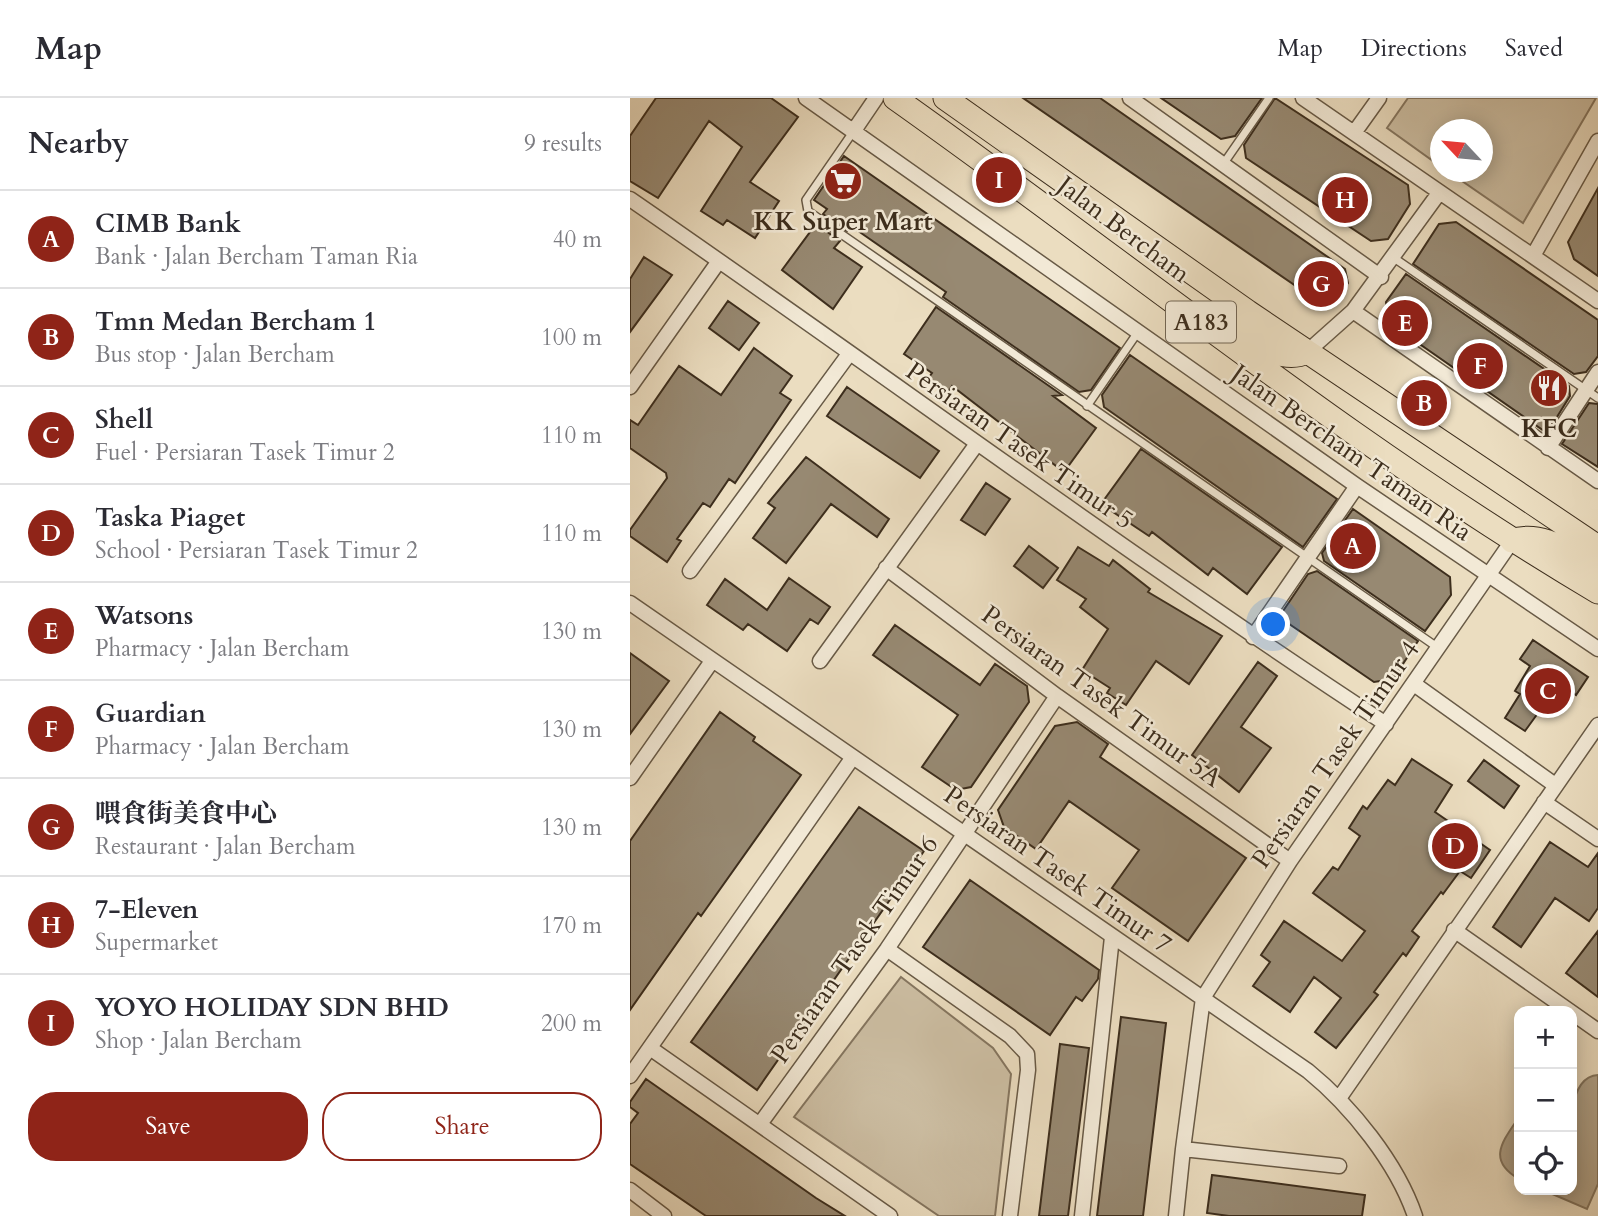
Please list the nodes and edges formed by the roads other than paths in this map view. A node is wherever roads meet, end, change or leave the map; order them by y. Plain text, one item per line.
1 (806, 98) edge
2 (876, 98) edge
3 (895, 98) edge
4 (945, 98) edge
5 (1130, 98) edge
6 (1269, 98) edge
7 (1303, 98) edge
8 (1380, 98) edge
9 (853, 132) junction
10 (1354, 133) junction
11 (1598, 141) edge
12 (1224, 163) junction
13 (1439, 193) junction
14 (630, 200) edge
15 (1533, 256) junction
16 (1394, 258) junction
17 (719, 261) junction
18 (1126, 265) junction
19 (1381, 277) junction
20 (1598, 301) edge
21 (1353, 311) junction
22 (1138, 332) junction
23 (1307, 352) junction
24 (849, 354) junction
25 (1598, 372) edge
26 (630, 387) edge
27 (1592, 394) edge
28 (1087, 406) junction
29 (976, 445) junction
30 (1548, 448) junction
31 (1598, 481) edge
32 (1357, 486) junction
33 (1511, 541) junction
34 (1598, 547) edge
35 (1307, 559) junction
36 (886, 568) junction
37 (1598, 568) edge
38 (690, 571) dead end
39 (1486, 576) junction
40 (1598, 592) edge
41 (630, 603) edge
42 (1253, 637) junction
43 (1438, 648) junction
44 (1598, 649) edge
45 (712, 661) junction
46 (820, 661) dead end
47 (1414, 684) junction
48 (1057, 696) junction
49 (1386, 724) junction
50 (1598, 725) edge
51 (853, 758) junction
52 (630, 778) edge
53 (1555, 785) junction
54 (1544, 802) junction
55 (965, 833) junction
56 (1598, 839) edge
57 (1290, 861) junction
58 (1454, 930) junction
59 (1112, 937) junction
60 (887, 949) junction
61 (1203, 998) junction
62 (1598, 1031) edge
63 (650, 1048) junction
64 (630, 1076) edge
65 (1340, 1097) junction
66 (760, 1124) junction
67 (1183, 1149) junction
68 (1339, 1166) dead end
69 (630, 1190) edge
70 (664, 1216) edge
71 (890, 1216) edge
72 (1010, 1216) edge
73 (1082, 1216) edge
74 (1176, 1216) edge
75 (1415, 1216) edge

1 - 9 street, Jalan Bercham Taman Ria
2 - 9 street
3 - 18 main road, Jalan Bercham / A183
4 - 23 main road, Jalan Bercham / A183
5 - 12 street
6 - 12 lane
7 - 10 street
8 - 10 street
9 - 22 street, Jalan Bercham Taman Ria
9 - 28 lane
10 - 13 street
11 - 15 street
12 - 19 street
13 - 15 street
13 - 16 street
14 - 17 street, Persiaran Tasek Timur 5
15 - 20 street
16 - 19 street
16 - 27 lane
17 - 24 street, Persiaran Tasek Timur 5
17 - 26 street
18 - 23 main road
18 - 33 main road, Jalan Bercham / A183
19 - 21 street
21 - 23 street
21 - 30 street
22 - 28 lane
22 - 32 street, Jalan Bercham Taman Ria
23 - 34 main road, Jalan Bercham / A183
24 - 29 street, Persiaran Tasek Timur 5
24 - 38 street
25 - 27 street
27 - 30 street
28 - 35 lane
29 - 36 street
29 - 42 street, Persiaran Tasek Timur 5
30 - 31 street
32 - 35 street
32 - 39 street, Jalan Bercham Taman Ria
33 - 37 main road
33 - 39 street, Persiaran Tasek Timur 4
33 - 40 main road, Jalan Bercham / A183
35 - 42 street
35 - 43 lane
36 - 46 street
36 - 48 street, Persiaran Tasek Timur 5A
39 - 43 street, Persiaran Tasek Timur 4
39 - 44 street, Jalan Bercham Taman Ria
41 - 45 street, Persiaran Tasek Timur 7
42 - 49 street, Persiaran Tasek Timur 5
43 - 47 street, Persiaran Tasek Timur 4
45 - 51 street, Persiaran Tasek Timur 7
45 - 52 street
47 - 49 street, Persiaran Tasek Timur 4
47 - 53 street
48 - 55 street, Persiaran Tasek Timur 6
48 - 57 street, Persiaran Tasek Timur 5A
49 - 57 street, Persiaran Tasek Timur 4
50 - 53 street
51 - 55 street, Persiaran Tasek Timur 7
51 - 63 street
53 - 54 street
54 - 56 street
54 - 58 street
55 - 59 street, Persiaran Tasek Timur 7
55 - 60 street, Persiaran Tasek Timur 6
57 - 61 street, Persiaran Tasek Timur 4
58 - 62 street
58 - 65 street
59 - 61 street, Persiaran Tasek Timur 7
59 - 73 street
60 - 66 street, Persiaran Tasek Timur 6
60 - 72 street
61 - 65 street, Persiaran Tasek Timur 7
61 - 67 street
63 - 64 street
63 - 66 street
65 - 75 street, Persiaran Tasek Timur 7
66 - 71 street
67 - 68 street
67 - 74 street
69 - 70 street

